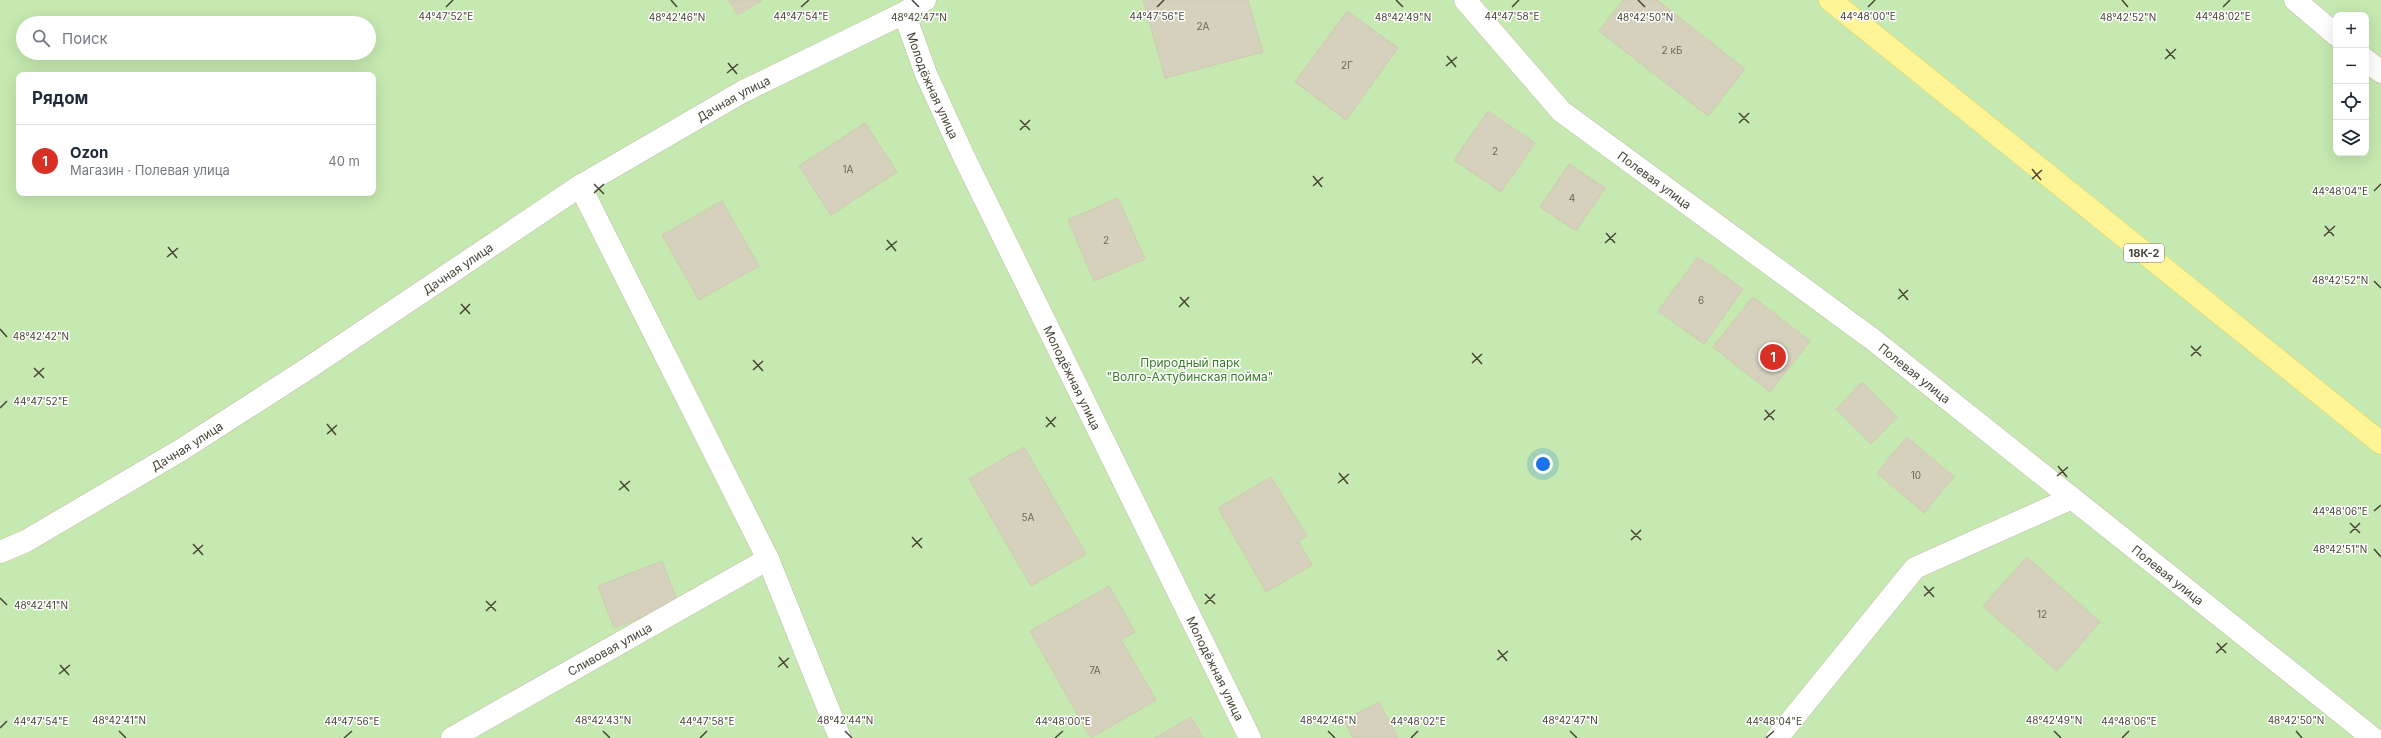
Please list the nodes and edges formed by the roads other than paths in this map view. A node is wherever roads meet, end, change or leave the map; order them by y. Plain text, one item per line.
1 (925, 0) edge
2 (1465, 0) edge
3 (1830, 0) edge
4 (2295, 0) edge
5 (904, 13) junction
6 (2333, 32) edge
7 (2369, 62) edge
8 (2381, 72) edge
9 (580, 186) junction
10 (2381, 443) edge
11 (2072, 498) junction
12 (0, 552) edge
13 (768, 559) junction
14 (452, 738) edge
15 (840, 738) edge
16 (1250, 738) edge
17 (1776, 738) edge
18 (2373, 738) edge

1 - 5 street, Дачная улица
2 - 11 street, Полевая улица
3 - 10 main road, 18К-2
4 - 6 street
5 - 9 street, Дачная улица
5 - 16 street, Молодёжная улица
7 - 8 street
9 - 12 street, Дачная улица
9 - 13 street
11 - 17 street
11 - 18 street, Полевая улица
13 - 14 street, Сливовая улица
13 - 15 street

